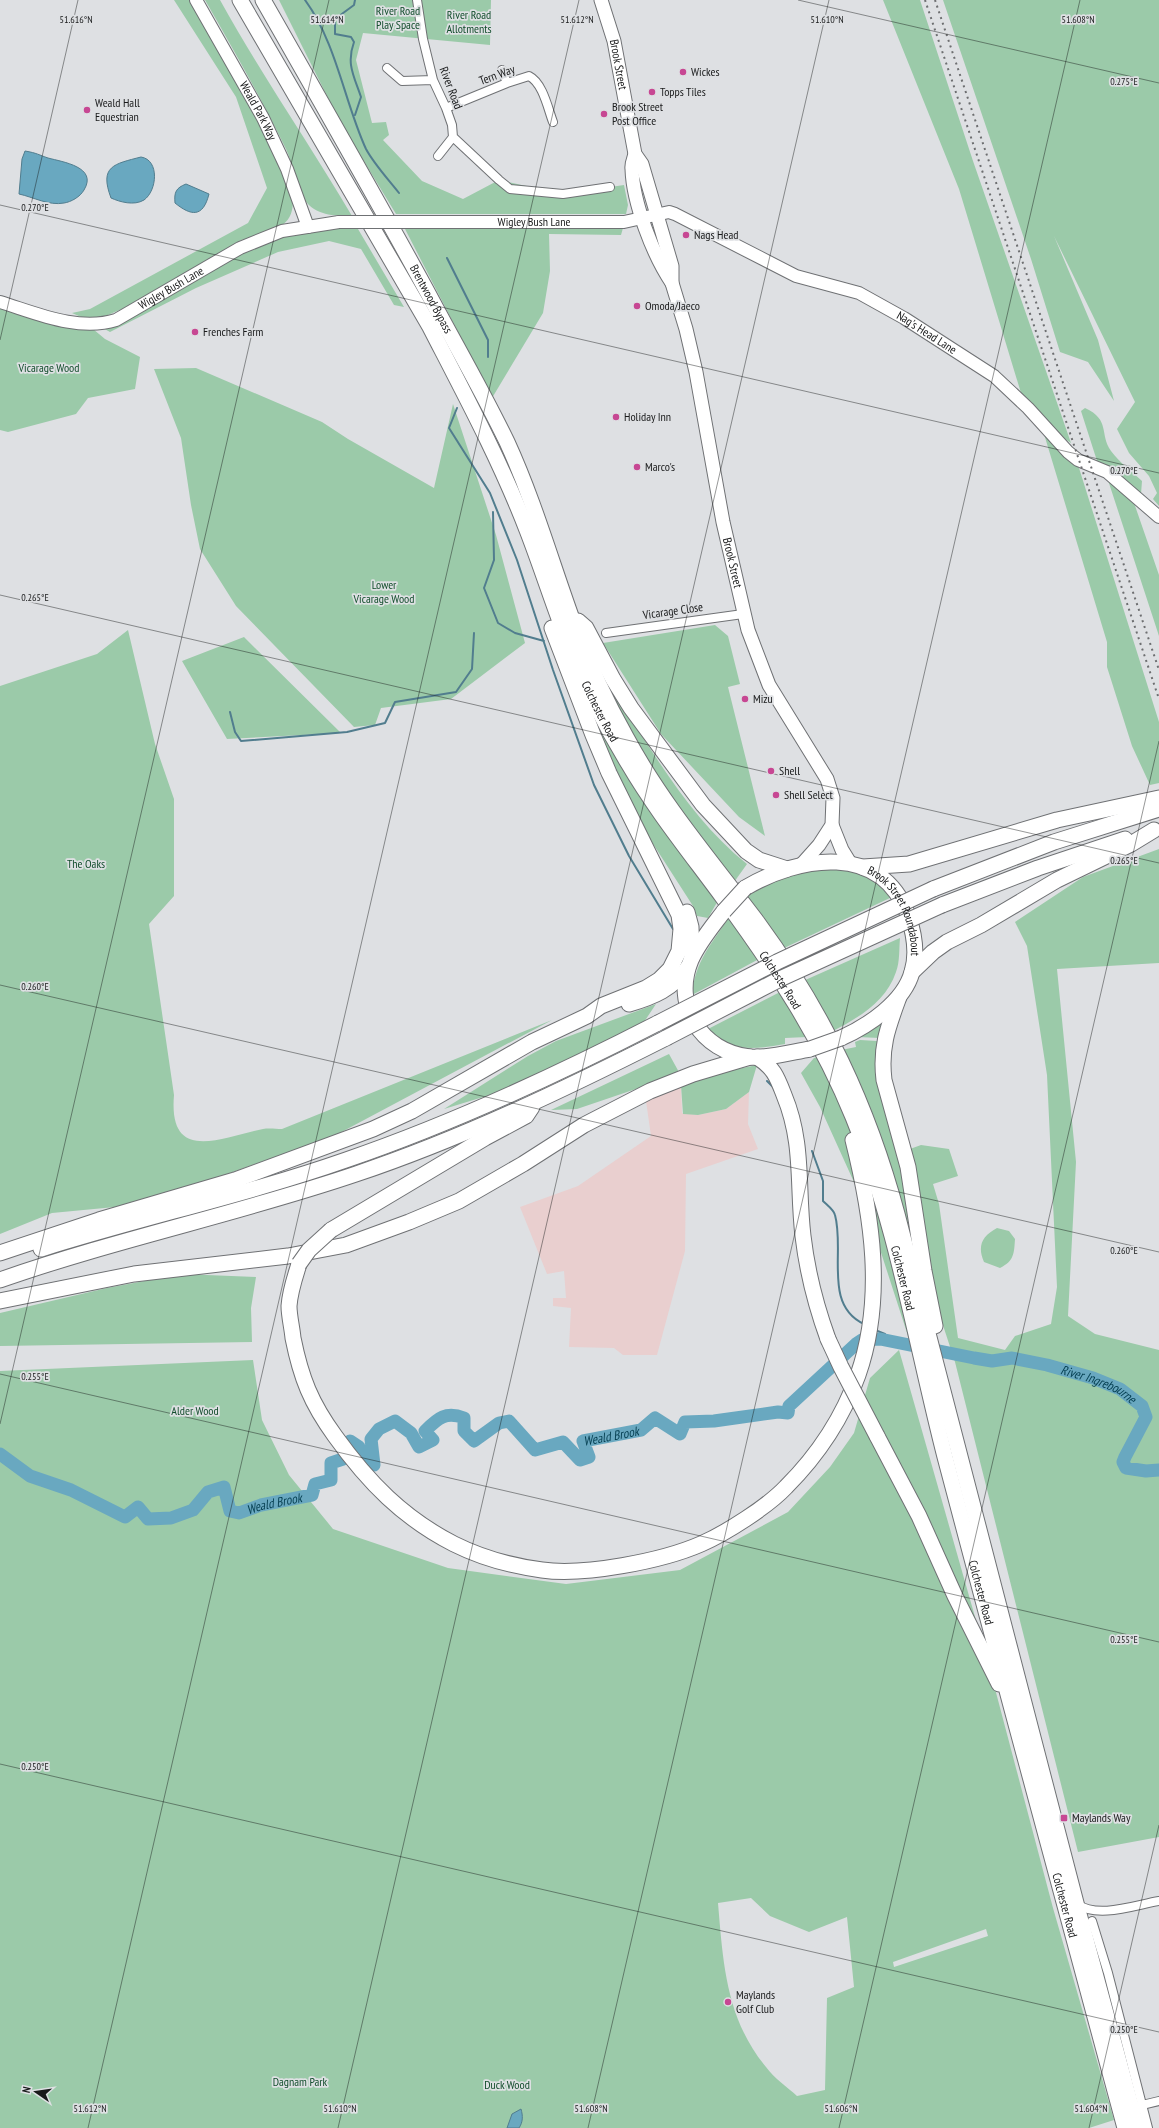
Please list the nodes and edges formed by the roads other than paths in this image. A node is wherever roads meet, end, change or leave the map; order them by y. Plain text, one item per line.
1 (196, 0) edge
2 (240, 0) edge
3 (263, 0) edge
4 (417, 0) edge
5 (602, 0) edge
6 (387, 68) dead end
7 (502, 70) dead end
8 (433, 80) junction
9 (507, 83) junction
10 (446, 108) junction
11 (553, 122) dead end
12 (453, 137) junction
13 (635, 154) junction
14 (438, 156) dead end
15 (610, 187) dead end
16 (656, 215) junction
17 (642, 218) junction
18 (308, 227) junction
19 (672, 283) junction
20 (0, 302) edge
21 (514, 499) junction
22 (1159, 518) edge
23 (570, 613) junction
24 (743, 614) junction
25 (606, 633) dead end
26 (1159, 792) edge
27 (1159, 798) edge
28 (1159, 809) edge
29 (1057, 820) junction
30 (832, 825) junction
31 (1157, 830) edge
32 (651, 856) junction
33 (802, 864) junction
34 (855, 865) junction
35 (787, 869) junction
36 (691, 961) junction
37 (912, 972) junction
38 (899, 997) junction
39 (587, 1016) junction
40 (825, 1056) junction
41 (754, 1057) junction
42 (538, 1100) junction
43 (373, 1129) junction
44 (196, 1205) junction
45 (0, 1253) edge
46 (0, 1263) edge
47 (0, 1280) edge
48 (0, 1301) edge
49 (928, 1339) junction
50 (933, 1361) junction
51 (1011, 1706) junction
52 (1159, 1901) edge
53 (1079, 1906) junction
54 (1099, 1912) junction
55 (1092, 1921) junction
56 (1086, 1941) junction
57 (1159, 2101) edge
58 (1136, 2107) junction
59 (1125, 2128) edge
60 (1137, 2128) edge
61 (1148, 2128) edge

1 - 18 street, Weald Park Way
2 - 21 highway, Brentwood Bypass
3 - 23 highway, Brentwood Bypass
4 - 8 street, River Road
5 - 13 main road, Brook Street
6 - 8 street
7 - 9 street
8 - 10 street, River Road
9 - 10 street, Tern Way
9 - 11 street, Tern Way
10 - 12 street, River Road
12 - 14 street
12 - 15 street
13 - 16 main road, Brook Street
13 - 17 main road, Brook Street
16 - 17 street, Wigley Bush Lane
16 - 19 main road, Brook Street
16 - 22 street, Nag's Head Lane
17 - 18 street, Wigley Bush Lane, bridge
17 - 19 main road, Brook Street
18 - 20 street, Wigley Bush Lane
19 - 24 main road, Brook Street
21 - 32 highway
21 - 40 highway, Colchester Road
23 - 35 highway
23 - 49 highway, Colchester Road
24 - 25 street, Vicarage Close
24 - 30 main road, Brook Street
26 - 29 highway
27 - 29 highway
28 - 44 highway, bridge
29 - 34 highway
30 - 33 main road, Brook Street
30 - 34 main road, Brook Street
31 - 37 highway
31 - 42 highway, bridge
32 - 36 highway
32 - 39 highway
33 - 34 highway, Brook Street Roundabout
33 - 35 highway, Brook Street Roundabout
34 - 37 highway, Brook Street Roundabout
35 - 36 highway, Brook Street Roundabout, bridge
36 - 39 highway
36 - 41 highway, Brook Street Roundabout
37 - 38 highway, Brook Street Roundabout
38 - 41 highway, Brook Street Roundabout, bridge
38 - 49 highway
39 - 43 highway
40 - 42 highway, bridge
40 - 49 highway, Colchester Road
41 - 48 highway
41 - 51 highway, bridge
42 - 47 highway
43 - 44 highway
43 - 45 highway
44 - 46 highway
49 - 50 highway, Colchester Road
50 - 51 highway, Colchester Road
50 - 53 highway, Colchester Road
51 - 59 highway, Colchester Road
52 - 54 street
53 - 54 street
53 - 55 street, Colchester Road
53 - 56 highway, Colchester Road
54 - 55 street
55 - 56 street
55 - 58 street, Colchester Road
56 - 58 highway, Colchester Road
57 - 58 street
58 - 60 highway, Colchester Road
58 - 61 street, Colchester Road

